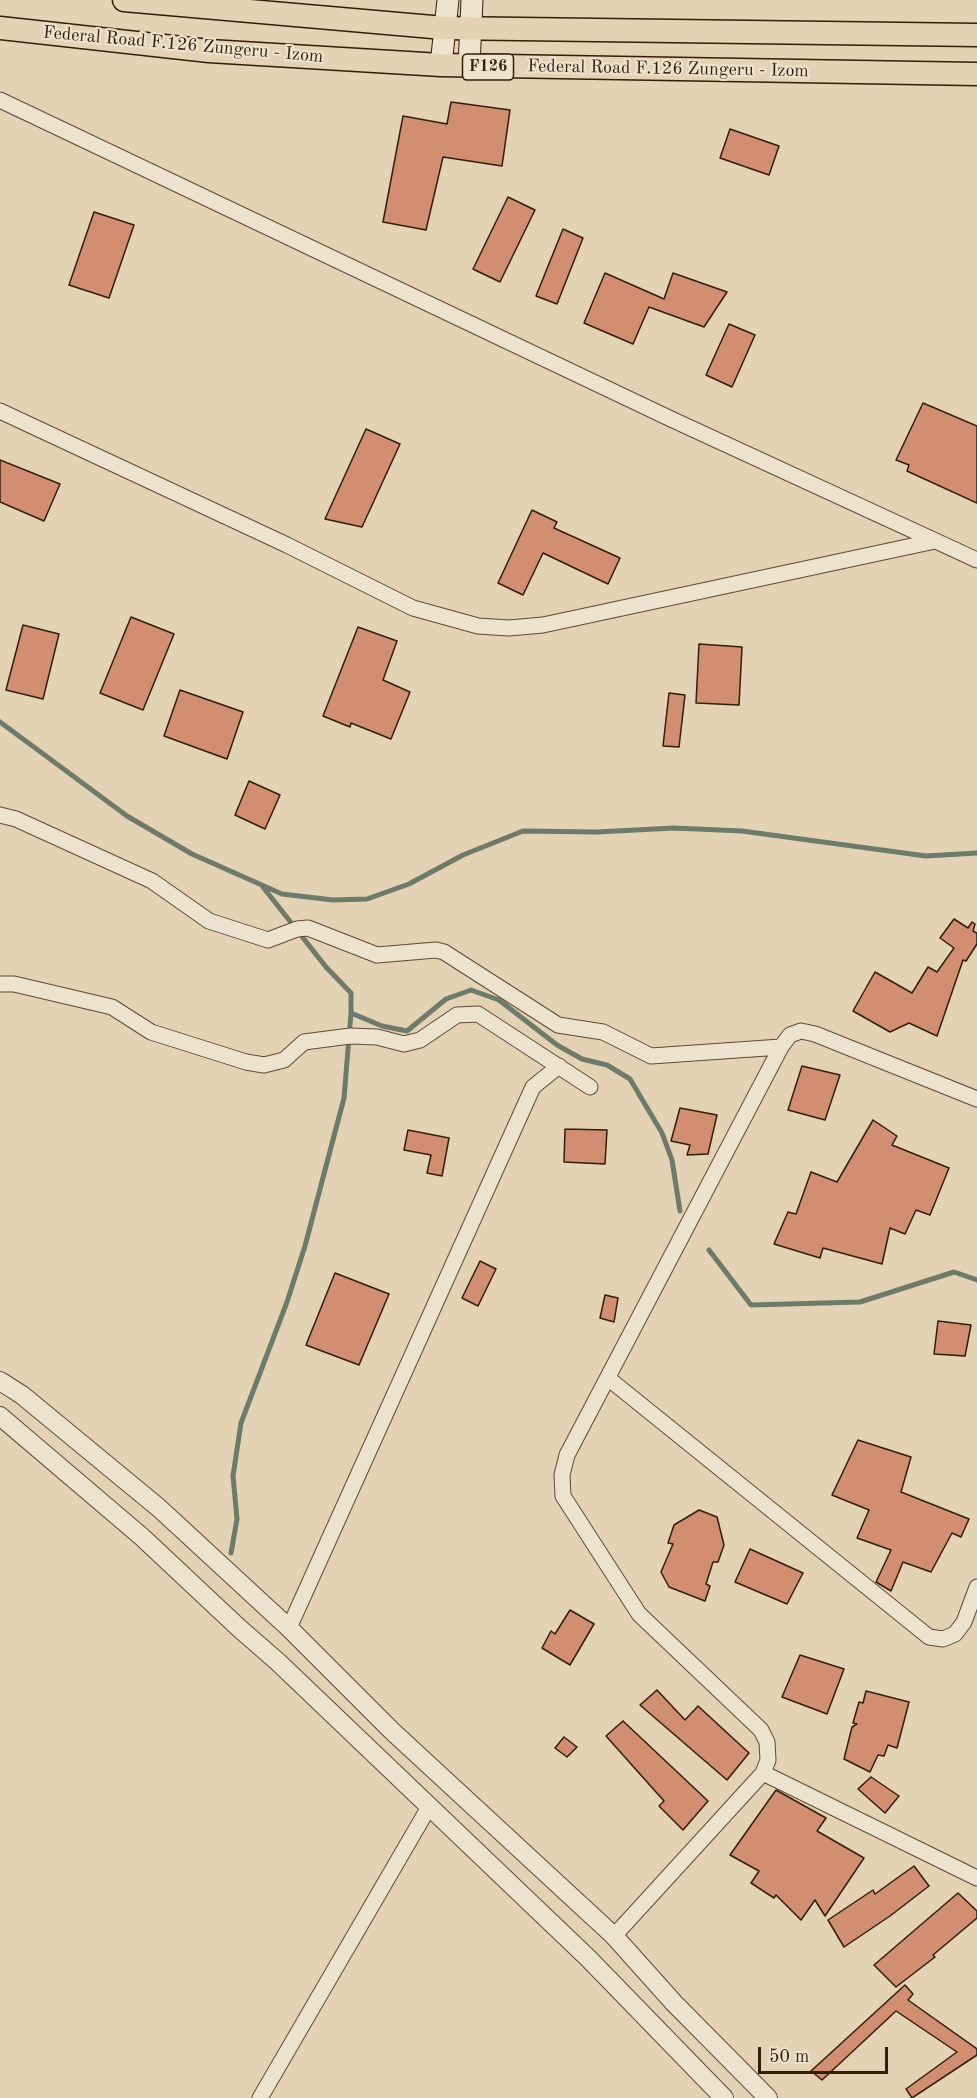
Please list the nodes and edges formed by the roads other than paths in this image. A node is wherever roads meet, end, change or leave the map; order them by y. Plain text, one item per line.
1 (124, 0) edge
2 (448, 0) edge
3 (472, 0) edge
4 (0, 28) edge
5 (444, 28) junction
6 (471, 28) junction
7 (977, 35) edge
8 (441, 65) junction
9 (469, 66) junction
10 (977, 74) edge
11 (0, 100) edge
12 (0, 411) edge
13 (935, 541) junction
14 (977, 560) edge
15 (0, 815) edge
16 (0, 984) edge
17 (781, 1047) junction
18 (559, 1066) junction
19 (590, 1087) dead end
20 (977, 1098) edge
21 (609, 1379) junction
22 (0, 1381) edge
23 (0, 1416) edge
24 (977, 1587) edge
25 (289, 1628) junction
26 (763, 1773) junction
27 (429, 1807) junction
28 (977, 1878) edge
29 (614, 1936) junction
30 (260, 2098) edge
31 (724, 2098) edge
32 (768, 2098) edge

1 - 5 main road, Federal Road F.126 Zungeru - Izom / F126
2 - 5 main road
3 - 6 main road
4 - 8 main road, Federal Road F.126 Zungeru - Izom / F126
5 - 6 main road, Federal Road F.126 Zungeru - Izom / F126
5 - 8 main road
6 - 7 main road, Federal Road F.126 Zungeru - Izom / F126
6 - 9 main road
8 - 9 main road, Federal Road F.126 Zungeru - Izom / F126
9 - 10 main road, Federal Road F.126 Zungeru - Izom / F126
11 - 13 street
12 - 13 street
13 - 14 street
15 - 17 street
16 - 18 street
17 - 20 street
17 - 21 street
18 - 19 street
18 - 25 street
21 - 24 street
21 - 26 street
22 - 25 street
23 - 27 street
25 - 29 street
26 - 28 street
26 - 29 street
27 - 30 street
27 - 31 street
29 - 32 street

